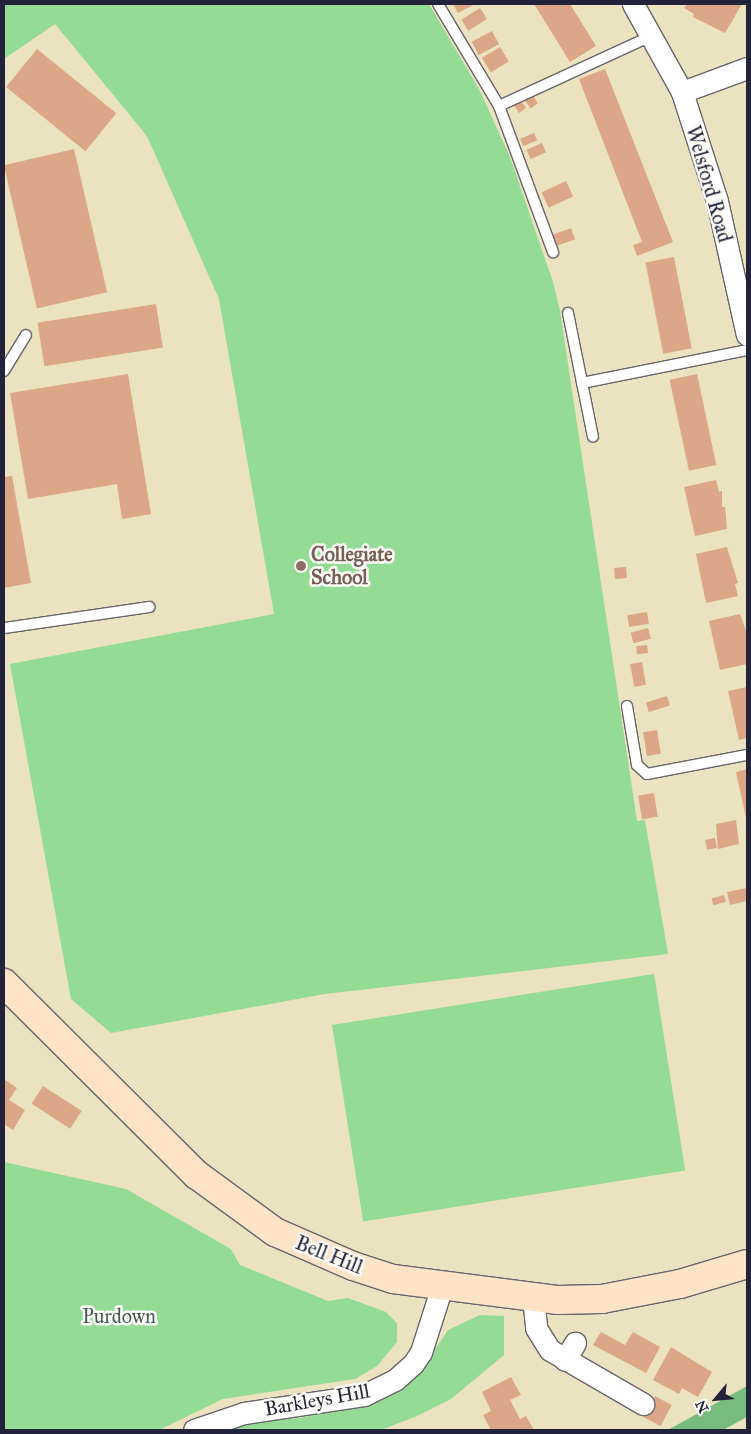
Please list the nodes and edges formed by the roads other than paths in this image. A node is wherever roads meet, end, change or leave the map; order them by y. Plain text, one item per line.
1 (438, 4) edge
2 (633, 4) edge
3 (651, 36) junction
4 (747, 68) edge
5 (682, 92) junction
6 (499, 106) junction
7 (553, 252) dead end
8 (568, 313) dead end
9 (747, 335) edge
10 (26, 336) dead end
11 (747, 350) edge
12 (4, 371) edge
13 (582, 383) junction
14 (593, 437) dead end
15 (149, 607) dead end
16 (4, 628) edge
17 (626, 706) dead end
18 (747, 755) edge
19 (4, 983) edge
20 (747, 1264) edge
21 (442, 1286) junction
22 (532, 1297) junction
23 (643, 1404) dead end
24 (194, 1430) edge

1 - 6 lane
2 - 3 street, Welsford Road
3 - 5 street, Welsford Road
3 - 6 lane
4 - 5 street
5 - 9 street, Welsford Road
6 - 7 lane
8 - 13 lane
10 - 12 lane
11 - 13 lane
13 - 14 lane
15 - 16 lane
17 - 18 lane
19 - 21 main road, Bell Hill
20 - 22 main road, Bell Hill
21 - 22 main road, Bell Hill
21 - 24 street, Barkleys Hill
22 - 23 street

